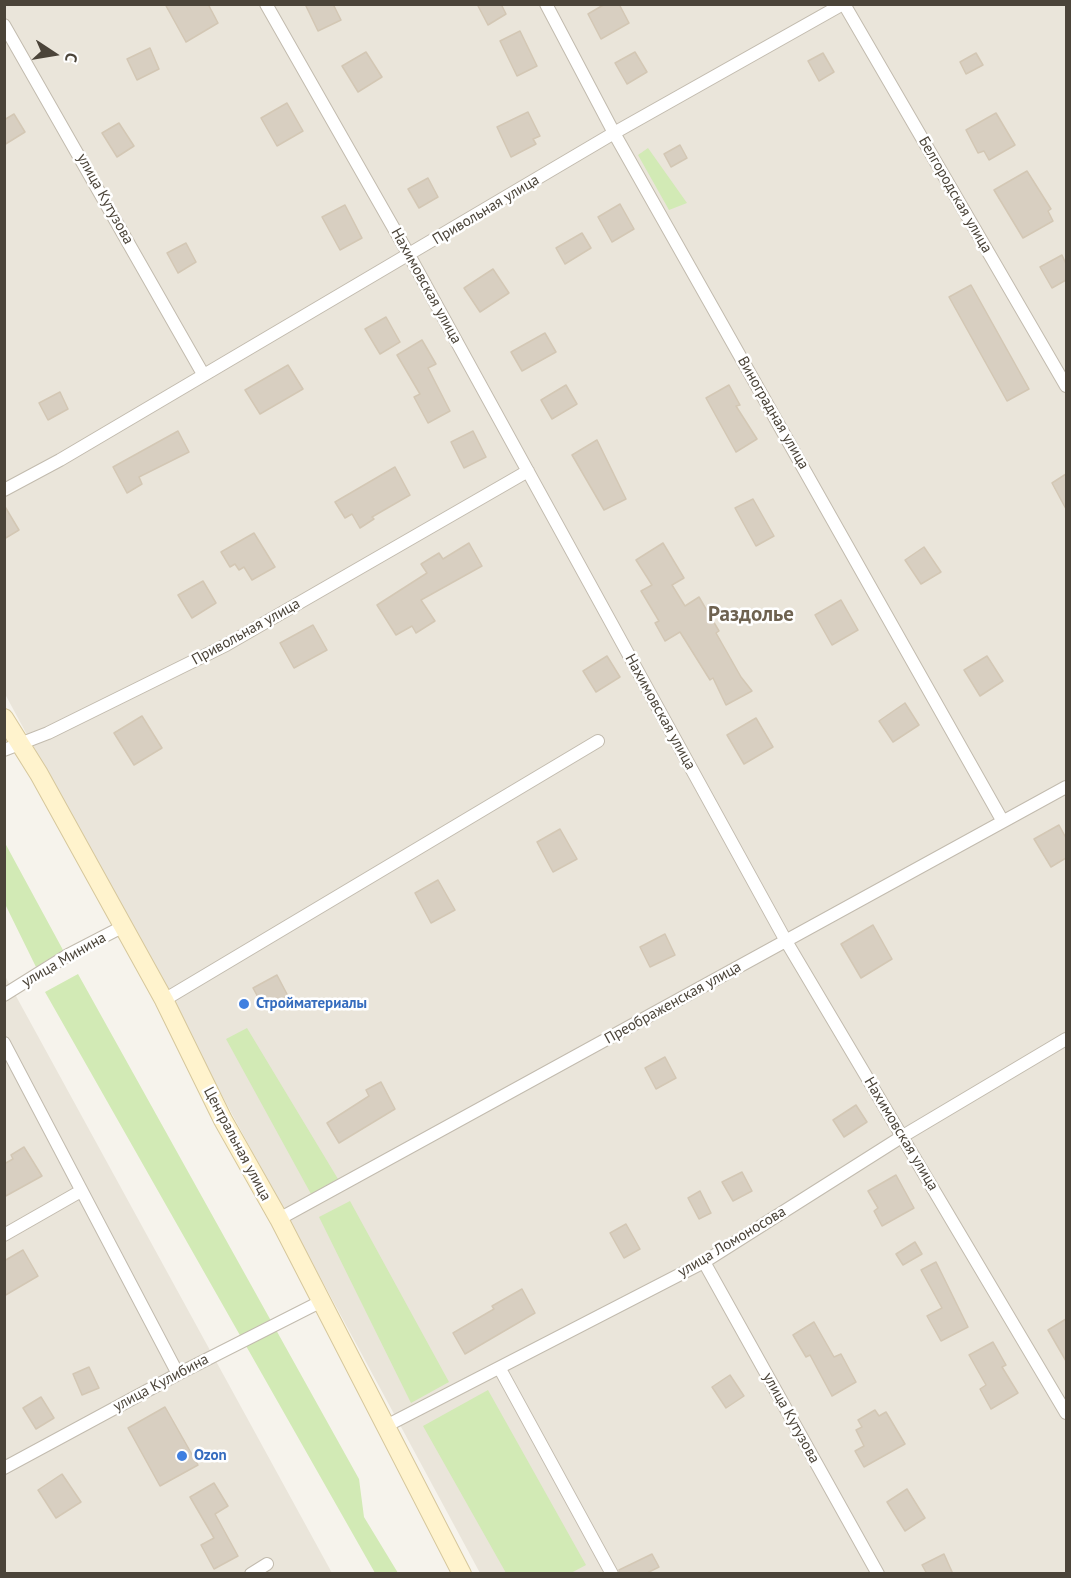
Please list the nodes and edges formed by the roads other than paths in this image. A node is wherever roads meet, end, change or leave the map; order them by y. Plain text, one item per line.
1 (266, 4) edge
2 (546, 4) edge
3 (844, 4) edge
4 (4, 25) edge
5 (614, 133) junction
6 (409, 255) junction
7 (203, 374) junction
8 (1066, 386) edge
9 (528, 471) junction
10 (4, 490) edge
11 (4, 718) edge
12 (598, 741) dead end
13 (12, 747) edge
14 (1066, 787) edge
15 (1002, 820) junction
16 (124, 926) junction
17 (786, 941) junction
18 (4, 995) edge
19 (165, 1000) junction
20 (1066, 1039) edge
21 (4, 1042) edge
22 (903, 1136) junction
23 (81, 1191) junction
24 (279, 1219) junction
25 (4, 1235) edge
26 (704, 1262) junction
27 (320, 1302) junction
28 (500, 1369) junction
29 (178, 1374) junction
30 (1066, 1413) edge
31 (386, 1426) junction
32 (4, 1468) edge
33 (267, 1564) dead end
34 (251, 1574) edge
35 (462, 1574) edge
36 (612, 1574) edge
37 (878, 1574) edge

1 - 6 street, Нахимовская улица
2 - 5 street, Виноградная улица
3 - 5 street, Привольная улица
3 - 8 street, Белгородская улица
4 - 7 street, улица Кутузова
5 - 6 street, Привольная улица
5 - 15 street, Виноградная улица
6 - 7 street, Привольная улица
6 - 9 street, Нахимовская улица
7 - 10 street, Привольная улица
9 - 13 street, Привольная улица
9 - 17 street, Нахимовская улица
11 - 13 main road, Центральная улица
12 - 19 street
13 - 16 main road, Центральная улица
14 - 15 street, Преображенская улица
15 - 17 street, Преображенская улица
16 - 18 street, улица Минина
16 - 19 main road, Центральная улица
17 - 22 street, Нахимовская улица
17 - 24 street, Преображенская улица
19 - 24 main road, Центральная улица
20 - 22 street, улица Ломоносова
21 - 23 street
22 - 26 street, улица Ломоносова
22 - 30 street, Нахимовская улица
23 - 25 street
23 - 29 street
24 - 27 main road, Центральная улица
26 - 28 street, улица Ломоносова
26 - 37 street, улица Кутузова
27 - 29 street, улица Кулибина
27 - 31 main road, Центральная улица
28 - 31 street, улица Ломоносова
28 - 36 street
29 - 32 street, улица Кулибина
31 - 35 main road, Центральная улица
33 - 34 street

